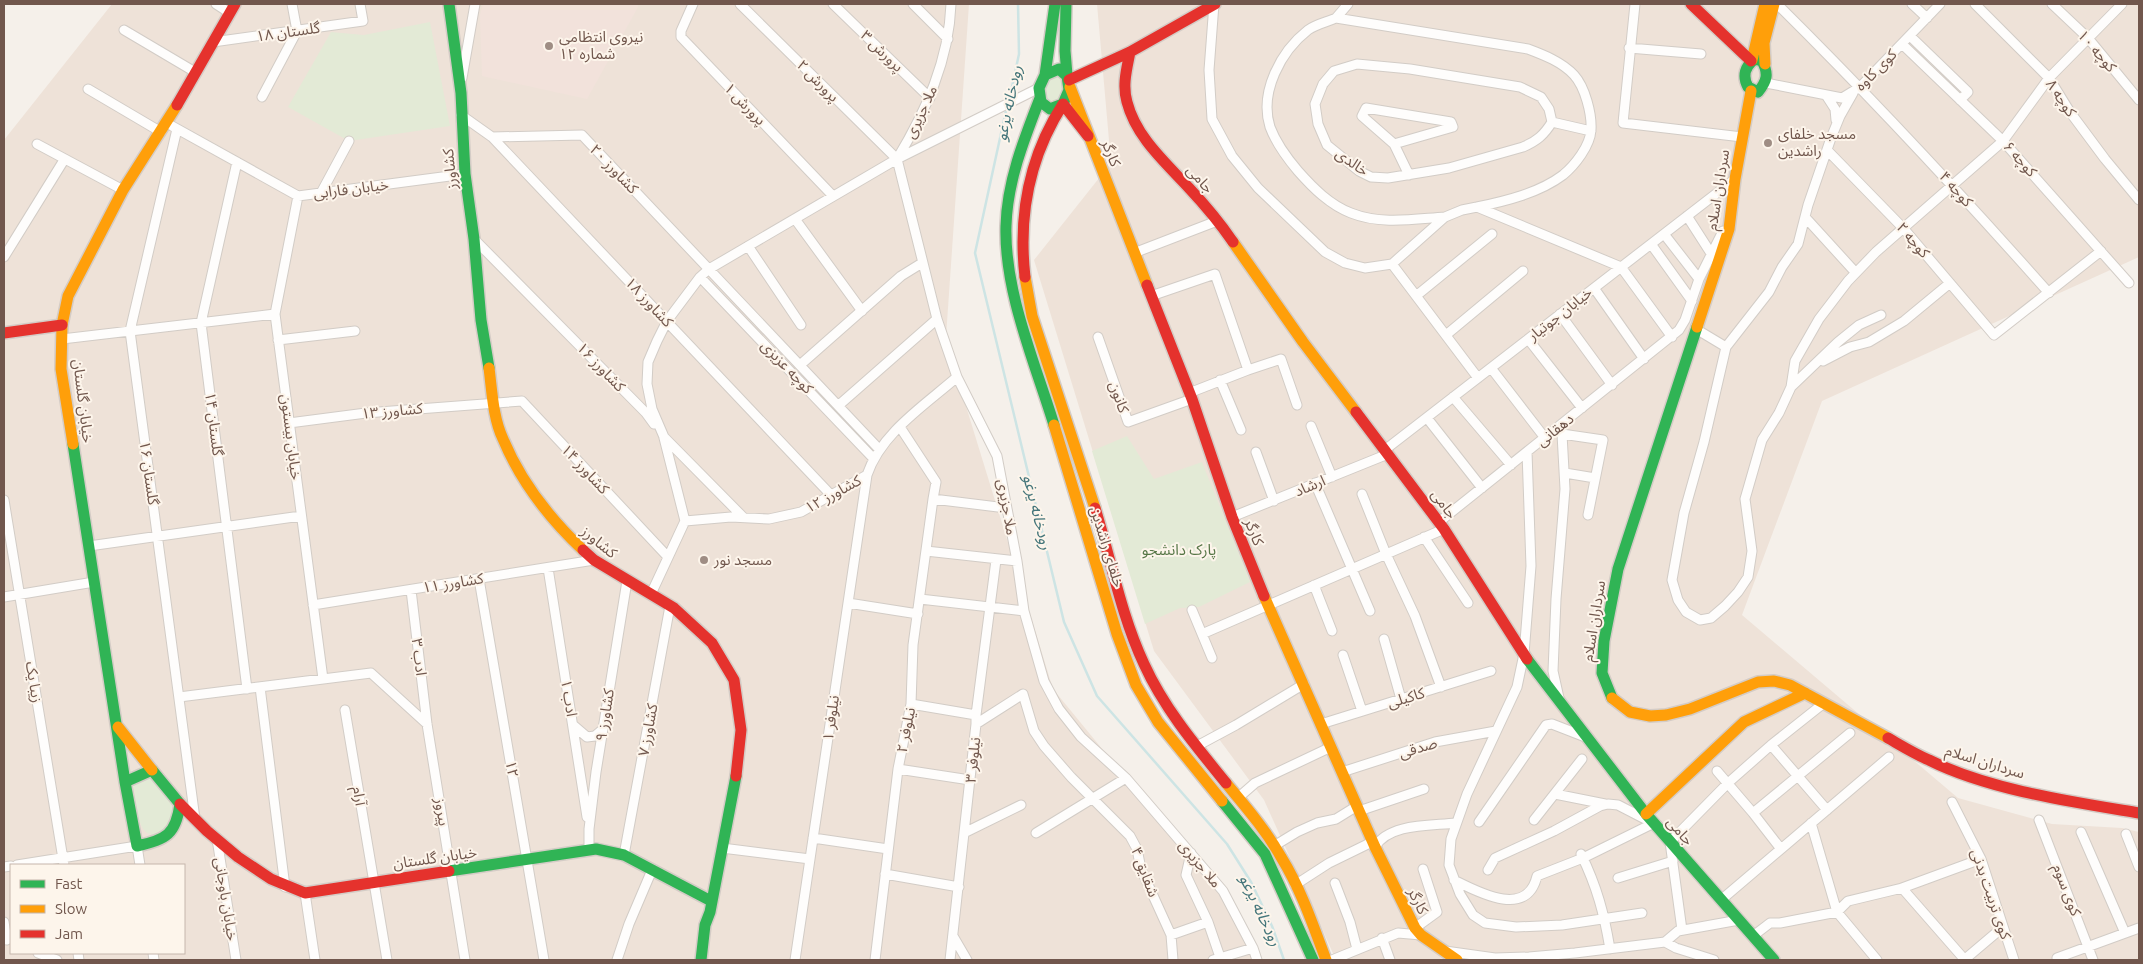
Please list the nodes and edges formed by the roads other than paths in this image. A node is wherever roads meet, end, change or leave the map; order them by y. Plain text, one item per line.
1 (216, 4) edge
2 (292, 4) edge
3 (360, 4) edge
4 (440, 4) edge
5 (449, 4) edge
6 (476, 4) edge
7 (693, 4) edge
8 (740, 4) edge
9 (833, 4) edge
10 (913, 4) edge
11 (951, 4) edge
12 (1055, 4) edge
13 (1066, 4) edge
14 (1214, 4) edge
15 (1348, 4) edge
16 (1635, 4) edge
17 (1691, 4) edge
18 (1765, 4) edge
19 (1775, 4) edge
20 (1912, 4) edge
21 (1940, 4) edge
22 (1975, 4) edge
23 (2052, 4) edge
24 (2122, 4) edge
25 (232, 8) edge
26 (1336, 18) junction
27 (1927, 18) junction
28 (124, 30) dead end
29 (297, 31) junction
30 (1910, 36) junction
31 (948, 38) junction
32 (2088, 38) junction
33 (213, 42) junction
34 (1902, 44) junction
35 (1629, 48) junction
36 (1130, 52) junction
37 (1700, 54) dead end
38 (1750, 62) junction
39 (1765, 64) junction
40 (195, 72) junction
41 (1045, 75) junction
42 (2049, 78) junction
43 (1069, 81) junction
44 (1766, 83) junction
45 (460, 86) junction
46 (88, 89) dead end
47 (1857, 90) junction
48 (1751, 91) junction
49 (1039, 93) junction
50 (1826, 95) junction
51 (262, 97) dead end
52 (930, 98) junction
53 (1960, 100) junction
54 (2139, 100) edge
55 (1062, 104) junction
56 (460, 111) junction
57 (1552, 122) junction
58 (1837, 123) junction
59 (163, 127) junction
60 (177, 129) junction
61 (1591, 131) junction
62 (1088, 136) junction
63 (492, 137) junction
64 (1742, 137) junction
65 (349, 141) dead end
66 (2003, 141) junction
67 (37, 144) dead end
68 (1394, 144) junction
69 (1827, 150) junction
70 (897, 159) junction
71 (64, 160) junction
72 (237, 162) junction
73 (465, 174) junction
74 (1410, 175) junction
75 (1735, 179) junction
76 (1954, 186) junction
77 (123, 190) junction
78 (321, 193) junction
79 (298, 196) junction
80 (833, 196) junction
81 (2139, 200) edge
82 (1477, 207) junction
83 (1731, 215) junction
84 (1687, 216) junction
85 (1445, 217) junction
86 (1805, 217) junction
87 (795, 219) junction
88 (1216, 221) junction
89 (1904, 229) junction
90 (1492, 234) dead end
91 (1664, 234) junction
92 (474, 239) junction
93 (1651, 244) junction
94 (748, 246) junction
95 (2101, 251) junction
96 (1134, 253) junction
97 (1712, 255) junction
98 (4, 257) edge
99 (922, 263) junction
100 (1392, 264) junction
101 (1622, 267) junction
102 (709, 269) junction
103 (1523, 271) dead end
104 (1856, 273) junction
105 (700, 277) junction
106 (1699, 279) junction
107 (1950, 283) junction
108 (2129, 283) dead end
109 (1594, 288) junction
110 (2049, 293) junction
111 (1150, 296) junction
112 (1416, 296) junction
113 (1692, 301) junction
114 (862, 311) junction
115 (275, 314) junction
116 (1560, 314) junction
117 (1881, 315) dead end
118 (937, 319) junction
119 (667, 322) junction
120 (201, 323) junction
121 (62, 325) junction
122 (801, 325) dead end
123 (1696, 329) junction
124 (130, 331) junction
125 (354, 331) dead end
126 (4, 333) edge
127 (1446, 335) junction
128 (1098, 337) dead end
129 (1672, 337) junction
130 (62, 339) junction
131 (1528, 339) junction
132 (278, 340) junction
133 (1726, 347) junction
134 (1644, 359) junction
135 (800, 365) junction
136 (1814, 366) junction
137 (1490, 368) junction
138 (1248, 370) junction
139 (957, 377) junction
140 (1478, 378) junction
141 (1220, 380) junction
142 (1612, 385) junction
143 (1791, 387) junction
144 (1191, 396) junction
145 (1453, 398) junction
146 (494, 402) junction
147 (839, 405) junction
148 (1297, 405) dead end
149 (1582, 408) junction
150 (1427, 418) junction
151 (289, 423) junction
152 (1312, 426) dead end
153 (900, 427) junction
154 (1241, 430) dead end
155 (1561, 430) junction
156 (664, 437) junction
157 (1546, 438) junction
158 (879, 449) junction
159 (1256, 452) dead end
160 (1387, 452) junction
161 (1527, 452) junction
162 (873, 458) junction
163 (1511, 465) junction
164 (1565, 473) junction
165 (867, 475) junction
166 (1332, 477) junction
167 (1596, 478) junction
168 (1315, 483) junction
169 (1482, 488) junction
170 (1362, 494) dead end
171 (830, 496) junction
172 (933, 499) junction
173 (4, 500) edge
174 (1274, 501) junction
175 (1006, 508) junction
176 (1588, 514) dead end
177 (302, 516) junction
178 (1232, 517) junction
179 (743, 518) junction
180 (685, 520) junction
181 (1441, 526) junction
182 (227, 527) junction
183 (157, 537) junction
184 (1424, 537) junction
185 (89, 546) junction
186 (926, 551) junction
187 (1386, 554) junction
188 (668, 557) junction
189 (594, 560) junction
190 (996, 560) junction
191 (1018, 561) junction
192 (548, 568) junction
193 (1351, 569) junction
194 (479, 579) junction
195 (627, 581) junction
196 (94, 582) junction
197 (1314, 585) junction
198 (411, 590) junction
199 (19, 594) junction
200 (651, 594) junction
201 (4, 597) edge
202 (920, 599) junction
203 (848, 603) junction
204 (1468, 603) dead end
205 (313, 605) junction
206 (1268, 605) junction
207 (670, 606) junction
208 (990, 608) junction
209 (1192, 610) dead end
210 (1024, 611) junction
211 (1370, 611) dead end
212 (918, 614) junction
213 (1332, 630) dead end
214 (1202, 634) junction
215 (1384, 639) dead end
216 (1524, 654) junction
217 (1343, 655) dead end
218 (1212, 658) dead end
219 (1491, 672) dead end
220 (323, 679) junction
221 (1304, 684) junction
222 (260, 687) junction
223 (1441, 687) junction
224 (247, 689) junction
225 (1805, 693) junction
226 (179, 698) junction
227 (1401, 699) junction
228 (1560, 700) junction
229 (1824, 703) junction
230 (911, 704) junction
231 (345, 710) dead end
232 (1362, 711) junction
233 (976, 719) junction
234 (117, 724) junction
235 (427, 724) junction
236 (1321, 724) junction
237 (573, 725) junction
238 (602, 730) junction
239 (1496, 731) junction
240 (1850, 733) dead end
241 (1588, 738) junction
242 (1771, 745) junction
243 (1196, 746) junction
244 (1331, 747) junction
245 (1889, 756) dead end
246 (1582, 759) dead end
247 (898, 768) junction
248 (152, 770) junction
249 (1717, 770) dead end
250 (1342, 772) junction
251 (1798, 777) junction
252 (1126, 778) junction
253 (970, 780) junction
254 (124, 782) junction
255 (1728, 783) junction
256 (1424, 789) dead end
257 (1555, 794) junction
258 (1092, 797) junction
259 (1239, 797) junction
260 (1952, 802) dead end
261 (180, 804) junction
262 (1608, 804) junction
263 (1021, 805) dead end
264 (1358, 809) junction
265 (1826, 810) junction
266 (1753, 813) junction
267 (2139, 813) edge
268 (1646, 814) junction
269 (195, 820) junction
270 (1534, 820) dead end
271 (2039, 820) dead end
272 (1479, 822) dead end
273 (1456, 823) junction
274 (1654, 823) junction
275 (1810, 823) junction
276 (589, 829) junction
277 (966, 832) junction
278 (2082, 832) dead end
279 (1036, 833) dead end
280 (2126, 834) dead end
281 (217, 838) junction
282 (813, 838) junction
283 (1670, 842) junction
284 (1374, 844) junction
285 (136, 846) junction
286 (1274, 846) junction
287 (722, 848) junction
288 (888, 849) junction
289 (1781, 849) junction
290 (589, 850) junction
291 (1191, 853) junction
292 (624, 854) junction
293 (1582, 856) junction
294 (527, 859) junction
295 (810, 859) junction
296 (1981, 859) junction
297 (1673, 861) junction
298 (63, 862) edge
299 (32, 864) edge
300 (140, 864) edge
301 (2139, 867) edge
302 (1423, 869) dead end
303 (451, 870) junction
304 (652, 870) junction
305 (1488, 870) dead end
306 (885, 874) junction
307 (1618, 878) dead end
308 (1454, 880) junction
309 (374, 882) junction
310 (1335, 883) dead end
311 (1295, 885) junction
312 (959, 887) junction
313 (286, 888) junction
314 (1902, 888) junction
315 (305, 893) junction
316 (1721, 900) junction
317 (710, 906) junction
318 (1838, 912) junction
319 (1642, 913) dead end
320 (1604, 918) junction
321 (1739, 920) junction
322 (4, 922) edge
323 (1208, 922) junction
324 (2003, 927) junction
325 (2139, 928) edge
326 (1682, 930) junction
327 (1418, 931) junction
328 (2125, 933) junction
329 (1171, 935) junction
330 (953, 936) junction
331 (1753, 936) junction
332 (1382, 938) junction
333 (7, 940) edge
334 (1665, 942) junction
335 (2089, 946) junction
336 (1253, 948) junction
337 (1357, 949) junction
338 (1610, 949) junction
339 (1441, 950) junction
340 (41, 954) edge
341 (2057, 958) dead end
342 (57, 960) edge
343 (236, 960) edge
344 (315, 960) edge
345 (386, 960) edge
346 (465, 960) edge
347 (544, 960) edge
348 (617, 960) edge
349 (701, 960) edge
350 (709, 960) edge
351 (795, 960) edge
352 (874, 960) edge
353 (950, 960) edge
354 (967, 960) edge
355 (1173, 960) edge
356 (1218, 960) edge
357 (1257, 960) edge
358 (1313, 960) edge
359 (1326, 960) edge
360 (1332, 960) edge
361 (1390, 960) edge
362 (1458, 960) edge
363 (1714, 960) edge
364 (1774, 960) edge
365 (1877, 960) edge
366 (1964, 960) edge
367 (2014, 960) edge
368 (2093, 960) edge

1 - 25 street
2 - 29 street
3 - 29 street, گلستان ۱۸
4 - 56 street
5 - 45 street
6 - 45 street
7 - 80 street, پرورش ۱
8 - 70 street, پرورش ۲
9 - 52 street, پرورش ۳
10 - 31 street
11 - 31 street, ملا جزیری
12 - 41 street
13 - 43 street
14 - 36 street
14 - 100 street
15 - 26 street
16 - 35 street
17 - 38 street
18 - 38 street
19 - 39 street
19 - 47 street, کوچه ۴
20 - 27 street
21 - 27 street, کوی کاوه
22 - 42 street, کوچه ۸
23 - 32 street, کوچه ۱۰
24 - 32 street
25 - 33 street, خیابان گلستان
26 - 61 street
26 - 85 street
27 - 30 street, کوی کاوه
28 - 40 street
29 - 33 street, گلستان ۱۸
29 - 51 street
30 - 34 street, کوی کاوه
30 - 53 street
31 - 52 street, ملا جزیری
32 - 42 street
32 - 54 street, کوچه ۱۰
33 - 40 street, خیابان گلستان
34 - 47 street, کوی کاوه
34 - 53 street, کوچه ۶
35 - 37 street
35 - 64 street
36 - 43 street
36 - 88 street, جامی
38 - 39 street
38 - 48 street
39 - 44 street
40 - 59 street, خیابان گلستان
41 - 43 street
41 - 49 street
42 - 66 street
42 - 81 street, کوچه ۸
43 - 55 street
43 - 62 street, کارگر
44 - 48 street
44 - 50 street, کوی کاوه
45 - 56 street
46 - 59 street, خیابان فارابی
47 - 50 street, کوی کاوه
47 - 58 street
47 - 76 street, کوچه ۴
48 - 64 street, سرداران اسلام
49 - 55 street
49 - 70 street
49 - 358 street, خلفای راشدین
50 - 58 street
52 - 70 street, ملا جزیری
53 - 66 street, کوچه ۶
55 - 62 street
55 - 243 street
56 - 63 street, کشاورز ۱۸
56 - 73 street, کشاورز
57 - 61 street
57 - 74 street, خالدی
57 - 74 street, خالدی
58 - 69 street
59 - 60 street, خیابان فارابی
59 - 77 street, خیابان گلستان
60 - 72 street, خیابان فارابی
60 - 124 street, گلستان ۱۶
61 - 82 street
62 - 96 street, کارگر
63 - 102 street, کشاورز ۲۰
63 - 119 street, کشاورز ۱۸
64 - 75 street, سرداران اسلام
65 - 78 street
66 - 76 street
66 - 95 street, کوچه ۶
67 - 71 street
68 - 68 street
68 - 74 street
69 - 86 street
69 - 89 street, کوچه ۲
70 - 80 street
70 - 99 street, ملا جزیری
71 - 77 street
71 - 98 street
72 - 79 street, خیابان فارابی
72 - 120 street, گلستان ۱۴
73 - 78 street, خیابان فارابی
73 - 92 street, کشاورز
75 - 83 street, سرداران اسلام
75 - 84 street, خیابان جوتیار
76 - 89 street
76 - 110 street, کوچه ۴
77 - 121 street, خیابان گلستان
78 - 79 street, خیابان فارابی
79 - 115 street, خیابان بیستون
80 - 87 street
82 - 85 street
82 - 101 street
83 - 97 street, دهقانی
83 - 123 street, سرداران اسلام
84 - 91 street, خیابان جوتیار
84 - 97 street
85 - 100 street
86 - 104 street
86 - 133 street
87 - 94 street
87 - 114 street
88 - 96 street
88 - 160 street, جامی
89 - 104 street
89 - 107 street, کوچه ۲
90 - 112 street
91 - 93 street, خیابان جوتیار
91 - 106 street
92 - 146 street, کشاورز
92 - 156 street, کشاورز ۱۶
93 - 101 street, خیابان جوتیار
93 - 113 street
94 - 102 street
94 - 122 street
95 - 108 street, کوچه ۶
95 - 110 street
96 - 111 street, کارگر
97 - 106 street, دهقانی
99 - 114 street
99 - 118 street, ملا جزیری
100 - 112 street
101 - 109 street, خیابان جوتیار
101 - 129 street
102 - 105 street
102 - 135 street, کشاورز ۲۰
103 - 127 street
104 - 143 street
105 - 119 street
105 - 162 street, کوچه عزیزی
106 - 113 street, دهقانی
107 - 110 street, کوچه ۲
107 - 136 street
109 - 116 street, خیابان جوتیار
109 - 134 street
111 - 138 street
111 - 144 street, کارگر
112 - 127 street
113 - 129 street, دهقانی
114 - 135 street
115 - 120 street
115 - 132 street, خیابان بیستون
116 - 131 street, خیابان جوتیار
116 - 142 street
117 - 136 street
118 - 139 street, ملا جزیری
118 - 147 street
119 - 156 street
119 - 171 street, کشاورز ۱۸
120 - 124 street
120 - 182 street, گلستان ۱۴
121 - 126 street
121 - 130 street, خیابان گلستان
123 - 133 street
123 - 225 street, سرداران اسلام
124 - 130 street
124 - 183 street, گلستان ۱۶
125 - 132 street
127 - 140 street
128 - 144 street, کانون
129 - 134 street, دهقانی
130 - 185 street, خیابان گلستان
131 - 137 street, خیابان جوتیار
131 - 149 street
132 - 151 street, خیابان بیستون
133 - 143 street
134 - 142 street, دهقانی
135 - 147 street, کشاورز ۲۰
136 - 143 street
137 - 140 street, خیابان جوتیار
137 - 157 street
138 - 141 street
138 - 148 street
139 - 153 street, کشاورز ۱۲
139 - 175 street, ملا جزیری
140 - 145 street, خیابان جوتیار
141 - 144 street
141 - 154 street
142 - 149 street, دهقانی
144 - 178 street, کارگر
145 - 150 street, خیابان جوتیار
145 - 163 street
146 - 151 street, کشاورز ۱۳
146 - 188 street, کشاورز ۱۴
146 - 189 street, کشاورز
147 - 158 street, کشاورز ۲۰
149 - 155 street, دهقانی
150 - 160 street, خیابان جوتیار
150 - 169 street
151 - 177 street, خیابان بیستون
152 - 166 street
153 - 158 street, کشاورز ۱۲
153 - 172 street, نیلوفر ۲
155 - 157 street, دهقانی
155 - 164 street
155 - 167 street
156 - 179 street
156 - 180 street, کشاورز ۱۶
157 - 161 street, دهقانی
158 - 162 street, کشاورز ۱۲
159 - 174 street
160 - 166 street, ارشاد
160 - 181 street, جامی
161 - 163 street, دهقانی
161 - 216 street
162 - 165 street, کشاورز ۱۲
163 - 169 street, دهقانی
164 - 167 street
164 - 228 street
165 - 171 street, کشاورز ۱۲
165 - 203 street, نیلوفر ۱
166 - 168 street, ارشاد
167 - 176 street
168 - 174 street, ارشاد
168 - 193 street
169 - 181 street, دهقانی
170 - 187 street
171 - 179 street, کشاورز ۱۲
172 - 175 street
172 - 186 street, نیلوفر ۲
173 - 199 street, زیبا یک
174 - 178 street, ارشاد
175 - 191 street, ملا جزیری
177 - 182 street
177 - 205 street, خیابان بیستون
178 - 206 street, کارگر
179 - 180 street, کشاورز ۱۲
180 - 188 street
181 - 184 street, دهقانی
181 - 216 street, جامی
182 - 183 street
182 - 224 street, گلستان ۱۴
183 - 185 street
183 - 226 street, گلستان ۱۶
184 - 187 street, دهقانی
184 - 204 street
185 - 196 street, خیابان گلستان
186 - 190 street
186 - 202 street, نیلوفر ۲
187 - 193 street, دهقانی
187 - 223 street
188 - 200 street
189 - 192 street, کشاورز ۱۱
189 - 195 street, کشاورز
190 - 191 street
190 - 208 street, نیلوفر ۳
191 - 210 street, ملا جزیری
192 - 194 street, کشاورز ۱۱
192 - 237 street, ادب ۱
193 - 197 street, دهقانی
193 - 211 street
194 - 198 street, کشاورز ۱۱
194 - 294 street, ۱۲
195 - 200 street, کشاورز
195 - 238 street, کشاورز ۹
196 - 199 street
196 - 234 street, خیابان گلستان
197 - 206 street, دهقانی
197 - 213 street
198 - 205 street, کشاورز ۱۱
198 - 235 street, ادب ۳
199 - 201 street
199 - 298 street, زیبا یک
200 - 207 street, کشاورز
202 - 208 street
202 - 212 street, نیلوفر ۲
203 - 212 street
203 - 282 street, نیلوفر ۱
205 - 220 street, خیابان بیستون
206 - 214 street, دهقانی
206 - 221 street, کارگر
207 - 287 street, کشاورز
207 - 292 street, کشاورز ۷
208 - 210 street
208 - 233 street, نیلوفر ۳
209 - 214 street
210 - 252 street, ملا جزیری
212 - 230 street, نیلوفر ۲
214 - 218 street
215 - 227 street
216 - 228 street, جامی
216 - 239 street
217 - 232 street
219 - 223 street, کاکیلی
220 - 222 street
220 - 235 street
221 - 236 street, کارگر
221 - 243 street
222 - 224 street
222 - 313 street
223 - 227 street, کاکیلی
224 - 226 street
225 - 229 street, سرداران اسلام
225 - 268 street
226 - 269 street, گلستان ۱۶
227 - 232 street, کاکیلی
228 - 241 street, جامی
229 - 242 street
229 - 267 street, سرداران اسلام
230 - 233 street
230 - 247 street, نیلوفر ۲
231 - 309 street, آرام
232 - 236 street, کاکیلی
233 - 253 street, نیلوفر ۳
233 - 258 street, شقایق ۴
234 - 248 street, خیابان گلستان
234 - 254 street, خیابان گلستان
235 - 303 street, پیروز
236 - 244 street, کارگر
237 - 238 street
237 - 276 street, ادب ۱
238 - 276 street, کشاورز ۹
239 - 250 street, صدقی
239 - 273 street
240 - 251 street
241 - 268 street, جامی
241 - 272 street
242 - 251 street
242 - 255 street
243 - 259 street
244 - 250 street, کارگر
244 - 259 street
245 - 265 street
246 - 257 street
247 - 253 street
247 - 288 street, نیلوفر ۲
248 - 254 street
248 - 261 street, خیابان گلستان
249 - 255 street
250 - 264 street, کارگر
251 - 265 street
251 - 266 street
252 - 258 street
252 - 291 street, ملا جزیری
253 - 277 street, نیلوفر ۳
254 - 285 street, خیابان گلستان
255 - 266 street
255 - 283 street
256 - 264 street
257 - 262 street
257 - 270 street
258 - 279 street
258 - 329 street, شقایق ۴
259 - 286 street
260 - 296 street, کوی تربیت بدنی
261 - 269 street, خیابان گلستان
261 - 285 street
262 - 274 street
262 - 305 street
263 - 277 street
264 - 284 street, کارگر
264 - 286 street
265 - 275 street
266 - 289 street
268 - 274 street, جامی
269 - 281 street, خیابان گلستان
271 - 335 street, کوی سوم
273 - 284 street
273 - 308 street
274 - 283 street, جامی
274 - 293 street
275 - 289 street
275 - 318 street
276 - 290 street, کشاورز ۹
277 - 312 street, نیلوفر ۳
278 - 328 street
280 - 301 street
281 - 313 street, خیابان گلستان
281 - 343 street, خیابان باوجانی
282 - 288 street
282 - 295 street, نیلوفر ۱
283 - 297 street
283 - 316 street, جامی
284 - 311 street
284 - 327 street, کارگر
285 - 298 street
285 - 300 street
286 - 311 street
287 - 295 street
287 - 317 street, کشاورز
288 - 306 street, نیلوفر ۲
289 - 316 street
290 - 292 street, خیابان گلستان
290 - 294 street, خیابان گلستان
291 - 323 street
291 - 336 street, ملا جزیری
292 - 304 street, خیابان گلستان
293 - 308 street
293 - 320 street
294 - 303 street, خیابان گلستان
294 - 347 street, ۱۲
295 - 351 street, نیلوفر ۱
296 - 314 street
296 - 324 street, کوی تربیت بدنی
297 - 307 street
297 - 326 street
298 - 299 street
302 - 327 street
303 - 309 street, خیابان گلستان
303 - 346 street, پیروز
304 - 317 street, خیابان گلستان
304 - 348 street
306 - 312 street
306 - 352 street, نیلوفر ۲
308 - 320 street
309 - 315 street, خیابان گلستان
309 - 345 street
310 - 337 street
311 - 359 street
312 - 330 street, نیلوفر ۳
313 - 315 street, خیابان گلستان
314 - 318 street
314 - 366 street
315 - 344 street
316 - 321 street, جامی
317 - 349 street, کشاورز
317 - 350 street
318 - 331 street
318 - 365 street
319 - 320 street
320 - 338 street
321 - 326 street
321 - 331 street, جامی
322 - 333 street
323 - 329 street
323 - 356 street
324 - 366 street
324 - 367 street, کوی تربیت بدنی
325 - 328 street
326 - 334 street
327 - 332 street
327 - 339 street, کارگر
328 - 335 street
329 - 355 street, شقایق ۴
330 - 353 street, نیلوفر ۳
330 - 354 street
331 - 364 street, جامی
332 - 337 street
332 - 361 street
334 - 338 street
334 - 363 street
335 - 341 street
335 - 368 street, کوی سوم
336 - 356 street
336 - 357 street, ملا جزیری
337 - 360 street
338 - 339 street
339 - 362 street, کارگر
340 - 342 street

